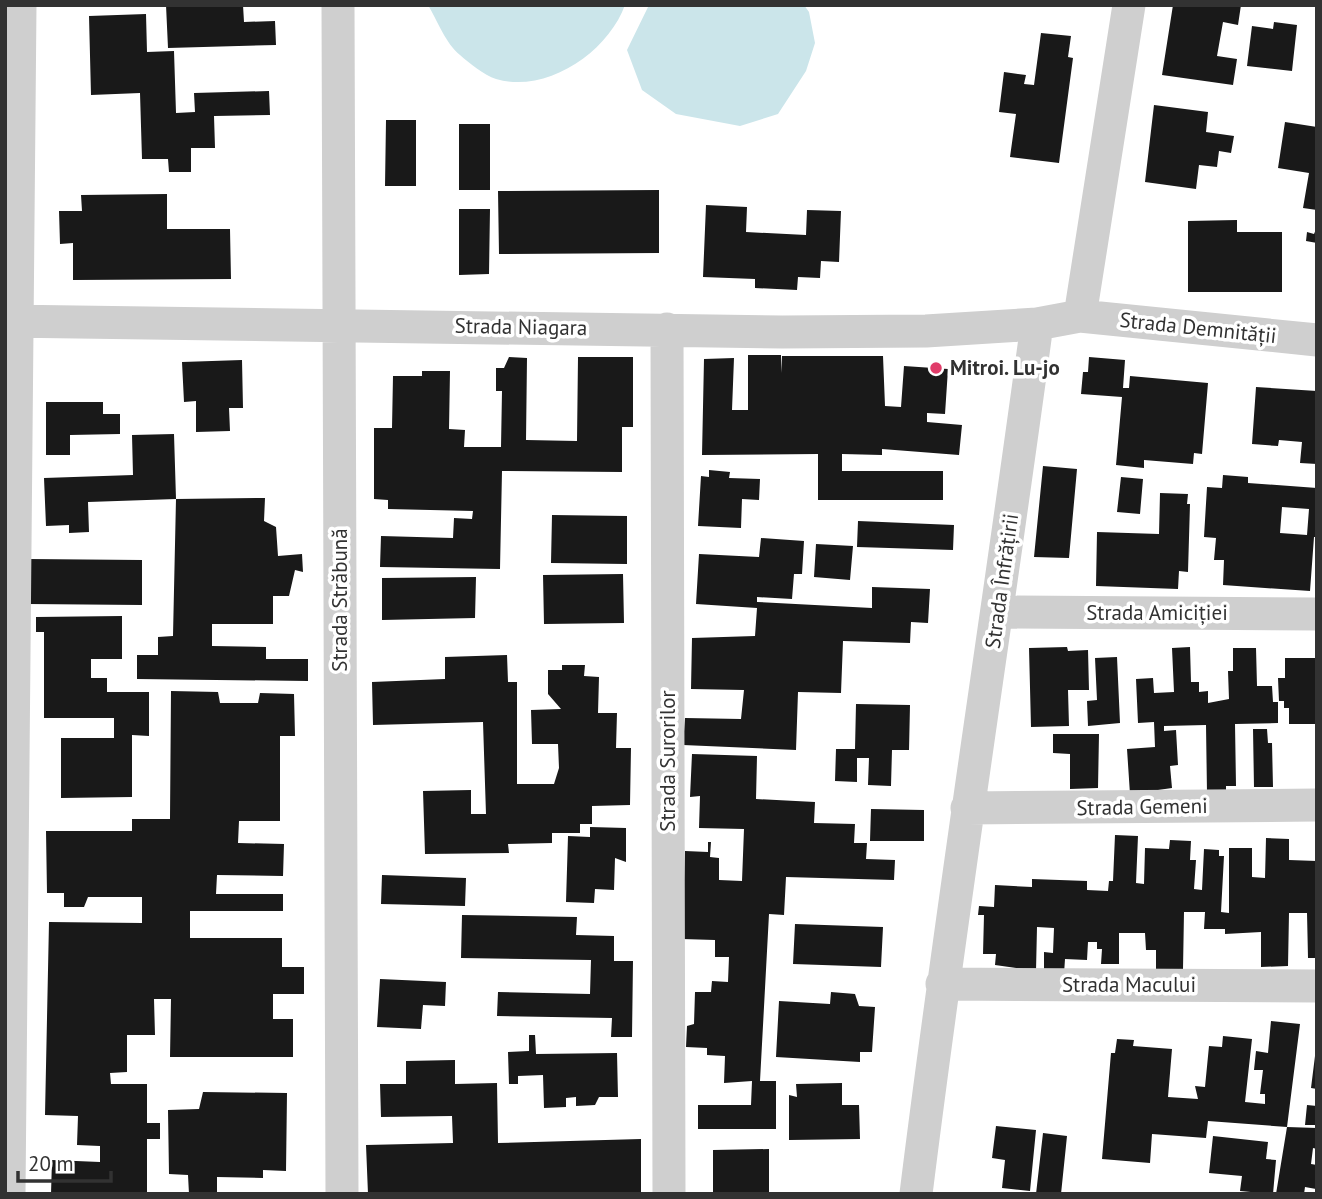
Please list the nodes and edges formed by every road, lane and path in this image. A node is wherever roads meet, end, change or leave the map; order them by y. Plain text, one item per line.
1 (20, 5) edge
2 (338, 5) edge
3 (1129, 5) edge
4 (1080, 317) junction
5 (11, 321) edge
6 (339, 324) junction
7 (1037, 324) junction
8 (667, 329) junction
9 (1317, 340) edge
10 (998, 612) junction
11 (1317, 614) edge
12 (1317, 805) edge
13 (967, 808) junction
14 (942, 984) junction
15 (1317, 986) edge
16 (9, 1194) edge
17 (342, 1194) edge
18 (669, 1194) edge
19 (916, 1194) edge

1 - 5 street
2 - 6 street, Strada Străbună
3 - 4 street
4 - 7 street
4 - 9 street, Strada Demnității
5 - 6 street, Strada Niagara
5 - 16 street
6 - 8 street, Strada Niagara
6 - 17 street, Strada Străbună
7 - 8 street, Strada Niagara
7 - 10 street, Strada Înfrățirii
8 - 18 street, Strada Surorilor
10 - 11 street, Strada Amiciției
10 - 13 street, Strada Înfrățirii
12 - 13 street, Strada Gemeni
13 - 14 street, Strada Înfrățirii
14 - 15 street, Strada Macului
14 - 19 street, Strada Înfrățirii

